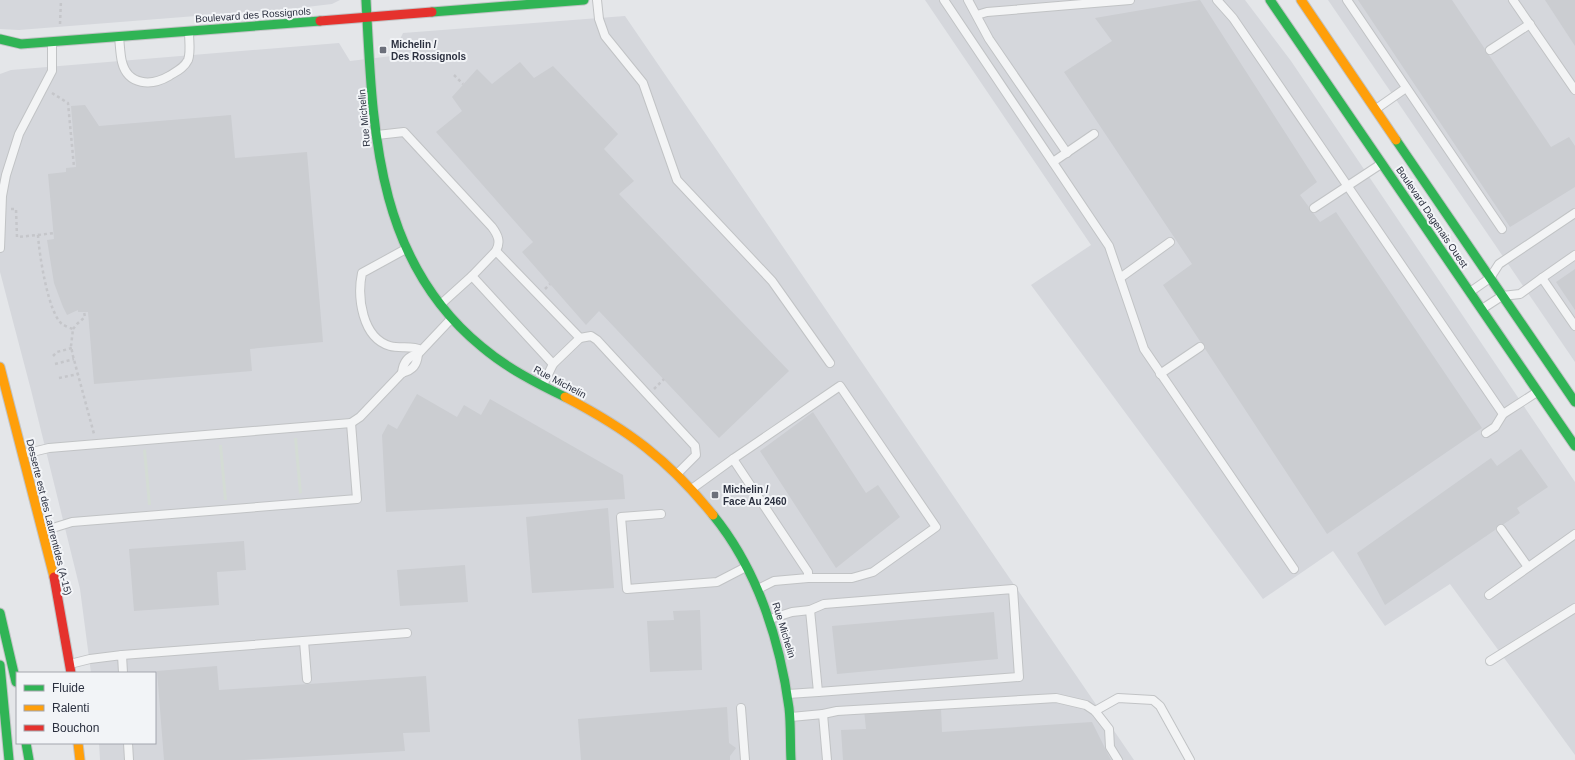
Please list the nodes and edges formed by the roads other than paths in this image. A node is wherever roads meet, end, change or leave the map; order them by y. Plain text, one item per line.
1 (366, 0) edge
2 (573, 0) edge
3 (584, 0) edge
4 (597, 0) edge
5 (944, 0) edge
6 (968, 0) edge
7 (1130, 0) edge
8 (1217, 0) edge
9 (1270, 0) edge
10 (1301, 0) edge
11 (1347, 0) edge
12 (1513, 0) edge
13 (367, 16) junction
14 (977, 16) junction
15 (1530, 24) junction
16 (189, 31) junction
17 (119, 36) junction
18 (0, 39) edge
19 (52, 42) junction
20 (20, 44) junction
21 (1490, 50) dead end
22 (7, 51) dead end
23 (1406, 88) junction
24 (1575, 90) edge
25 (1375, 109) junction
26 (1094, 134) dead end
27 (376, 135) junction
28 (1067, 153) junction
29 (1053, 162) junction
30 (1382, 163) junction
31 (1347, 186) junction
32 (1314, 208) dead end
33 (1575, 213) edge
34 (1502, 229) dead end
35 (1170, 242) dead end
36 (0, 248) edge
37 (405, 249) junction
38 (496, 251) junction
39 (1575, 255) edge
40 (472, 276) junction
41 (1120, 278) junction
42 (1490, 278) junction
43 (1542, 278) junction
44 (1470, 292) junction
45 (1502, 296) junction
46 (440, 305) junction
47 (1482, 310) junction
48 (452, 318) junction
49 (1575, 326) edge
50 (580, 338) junction
51 (1200, 347) dead end
52 (419, 352) junction
53 (830, 363) dead end
54 (553, 364) junction
55 (0, 367) edge
56 (1160, 374) junction
57 (542, 386) junction
58 (1538, 391) junction
59 (1575, 402) edge
60 (1503, 414) junction
61 (351, 423) junction
62 (1486, 433) dead end
63 (1575, 446) edge
64 (23, 454) junction
65 (733, 459) junction
66 (677, 474) junction
67 (692, 489) junction
68 (661, 514) dead end
69 (1502, 530) dead end
70 (43, 531) junction
71 (1575, 534) edge
72 (747, 566) junction
73 (1528, 568) junction
74 (1294, 569) dead end
75 (808, 578) junction
76 (758, 588) junction
77 (1489, 595) dead end
78 (1575, 608) edge
79 (810, 610) junction
80 (0, 613) edge
81 (770, 620) junction
82 (407, 633) dead end
83 (304, 641) junction
84 (122, 655) junction
85 (1490, 662) dead end
86 (0, 665) edge
87 (70, 669) edge
88 (123, 672) edge
89 (307, 680) dead end
90 (16, 685) edge
91 (818, 692) junction
92 (788, 694) junction
93 (741, 708) dead end
94 (1095, 711) junction
95 (823, 714) junction
96 (790, 717) junction
97 (26, 744) edge
98 (78, 744) edge
99 (128, 744) edge
100 (9, 760) edge
101 (29, 760) edge
102 (80, 760) edge
103 (129, 760) edge
104 (745, 760) edge
105 (792, 760) edge
106 (827, 760) edge
107 (1118, 760) edge
108 (1190, 760) edge

1 - 13 main road, Rue Michelin
2 - 3 main road, Boulevard des Rossignols
2 - 13 main road, Boulevard des Rossignols
4 - 53 lane
5 - 29 lane
6 - 14 lane
7 - 14 lane
8 - 31 lane
9 - 30 main road, Boulevard Dagenais Ouest
10 - 25 main road, Boulevard Dagenais Ouest
11 - 23 lane
12 - 15 lane
13 - 16 main road, Boulevard des Rossignols
13 - 27 main road, Rue Michelin
14 - 28 lane
15 - 21 lane
15 - 24 lane
16 - 17 main road, Boulevard des Rossignols
16 - 17 lane
17 - 19 main road, Boulevard des Rossignols
18 - 20 main road, Boulevard des Rossignols
19 - 20 main road, Boulevard des Rossignols
19 - 36 lane
20 - 22 main road, Boulevard des Rossignols
23 - 25 lane
23 - 34 lane
25 - 42 main road, Boulevard Dagenais Ouest
26 - 28 lane
27 - 37 main road, Rue Michelin
27 - 38 lane
28 - 29 lane
29 - 41 lane
30 - 31 lane
30 - 44 main road, Boulevard Dagenais Ouest
31 - 32 lane
31 - 60 lane
33 - 42 lane
35 - 41 lane
37 - 46 main road, Rue Michelin
37 - 52 lane
38 - 40 lane
38 - 50 lane
39 - 43 lane
40 - 46 lane
40 - 54 lane
41 - 56 lane
42 - 44 lane
42 - 45 main road, Boulevard Dagenais Ouest
43 - 45 lane
43 - 49 lane
44 - 47 main road, Boulevard Dagenais Ouest
45 - 47 lane
45 - 59 main road, Boulevard Dagenais Ouest
46 - 48 main road, Rue Michelin
47 - 58 main road, Boulevard Dagenais Ouest
48 - 52 lane
48 - 57 main road, Rue Michelin
50 - 54 lane
50 - 66 lane
51 - 56 lane
52 - 61 lane
54 - 57 lane
55 - 64 main road, Desserte est des Laurentides (A-15)
56 - 74 lane
57 - 66 main road, Rue Michelin
58 - 60 lane
58 - 63 main road, Boulevard Dagenais Ouest
60 - 62 lane
61 - 64 lane
61 - 70 lane
64 - 70 main road, Desserte est des Laurentides (A-15)
65 - 67 lane
65 - 75 lane
65 - 75 lane
66 - 67 main road, Rue Michelin
67 - 72 main road, Rue Michelin
68 - 72 lane
69 - 73 lane
70 - 87 main road, Desserte est des Laurentides (A-15)
71 - 73 lane
72 - 76 main road, Rue Michelin
73 - 77 lane
75 - 76 lane
76 - 81 main road, Rue Michelin
78 - 85 lane
79 - 81 lane
79 - 91 lane
79 - 91 lane
80 - 90 main road
81 - 92 main road, Rue Michelin
82 - 83 lane
83 - 84 lane
83 - 89 lane
84 - 87 lane
84 - 88 lane
86 - 100 main road
91 - 92 lane
92 - 96 main road, Rue Michelin
93 - 104 lane
94 - 95 lane
94 - 107 lane
94 - 108 lane
95 - 96 lane
95 - 106 lane
96 - 105 main road, Rue Michelin
97 - 101 main road
98 - 102 main road
99 - 103 lane

